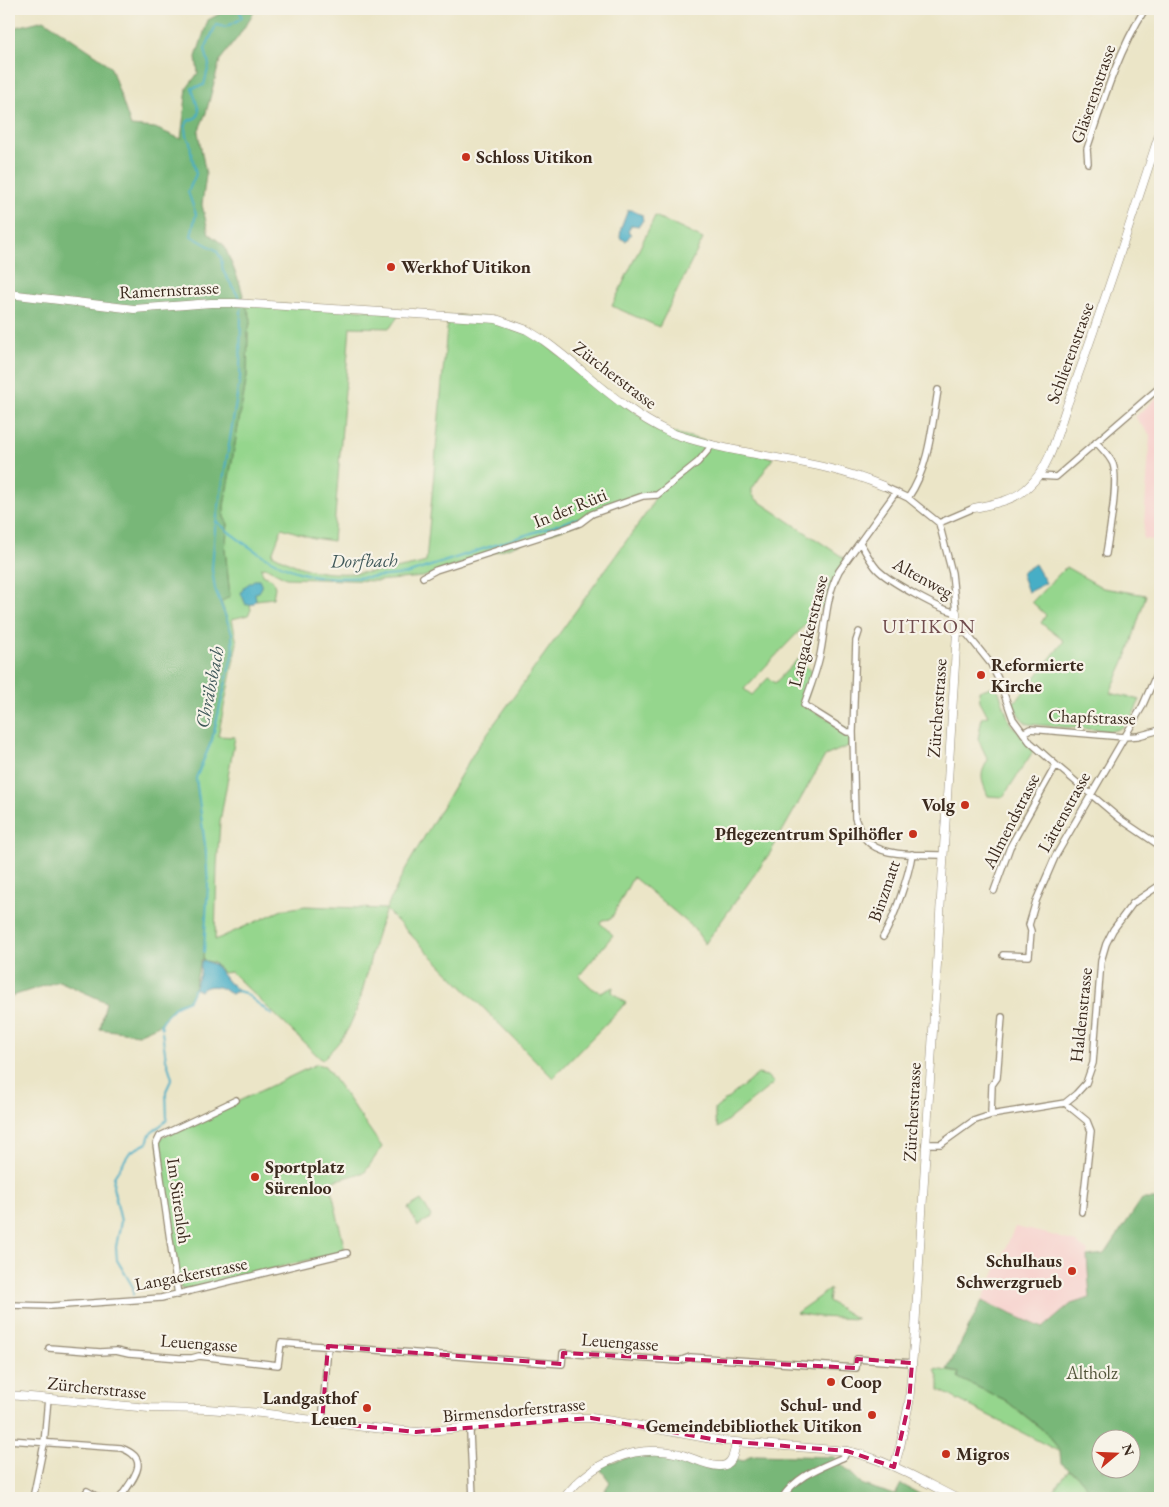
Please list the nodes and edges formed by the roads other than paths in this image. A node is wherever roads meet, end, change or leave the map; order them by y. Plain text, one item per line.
1 (1145, 9) edge
2 (1160, 132) edge
3 (1088, 163) dead end
4 (9, 294) edge
5 (271, 305) joint
6 (1160, 387) edge
7 (938, 390) dead end
8 (1096, 442) junction
9 (710, 444) junction
10 (1038, 476) junction
11 (882, 486) joint
12 (896, 492) junction
13 (908, 498) junction
14 (974, 508) joint
15 (939, 523) junction
16 (860, 543) junction
17 (1106, 554) dead end
18 (423, 576) dead end
19 (956, 612) junction
20 (957, 631) junction
21 (859, 632) dead end
22 (1160, 666) edge
23 (1160, 730) edge
24 (853, 732) junction
25 (1022, 733) junction
26 (1124, 737) junction
27 (1056, 766) junction
28 (1091, 794) junction
29 (1160, 846) edge
30 (912, 854) junction
31 (943, 855) junction
32 (1160, 885) edge
33 (994, 891) dead end
34 (883, 937) dead end
35 (1003, 955) dead end
36 (1002, 1018) dead end
37 (236, 1100) dead end
38 (1065, 1103) junction
39 (991, 1115) junction
40 (925, 1144) junction
41 (1082, 1212) dead end
42 (347, 1253) dead end
43 (178, 1295) junction
44 (9, 1305) edge
45 (328, 1346) junction
46 (49, 1348) dead end
47 (912, 1363) junction
48 (9, 1394) edge
49 (48, 1398) junction
50 (183, 1408) joint
51 (322, 1422) junction
52 (472, 1426) junction
53 (9, 1440) edge
54 (736, 1443) junction
55 (44, 1444) junction
56 (847, 1451) junction
57 (894, 1467) junction
58 (33, 1498) edge
59 (83, 1498) edge
60 (98, 1498) edge
61 (120, 1498) edge
62 (473, 1498) edge
63 (564, 1498) edge
64 (782, 1498) edge
65 (956, 1498) edge

1 - 3 street, Gläserenstrasse
2 - 10 street, Schlierenstrasse
4 - 5 street, Ramernstrasse
5 - 9 street, Zürcherstrasse
6 - 8 street
7 - 13 street
8 - 10 street
8 - 17 street
9 - 11 street, Zürcherstrasse
9 - 18 street, In der Rüti
10 - 14 street, Schlierenstrasse
11 - 12 street, Zürcherstrasse
12 - 13 street, Zürcherstrasse
12 - 16 street, Langackerstrasse
13 - 15 street, Zürcherstrasse
14 - 15 street, Schlierenstrasse
15 - 19 street, Zürcherstrasse
16 - 19 street, Altenweg
16 - 24 street, Langackerstrasse
19 - 20 street, Zürcherstrasse
20 - 25 street, Allmendstrasse
20 - 31 street, Zürcherstrasse
21 - 24 street
22 - 26 street, Lättenstrasse
23 - 26 street, Chapfstrasse
24 - 30 street
25 - 26 street, Chapfstrasse
25 - 27 street, Allmendstrasse
26 - 28 street, Lättenstrasse
27 - 28 street, Allmendstrasse
27 - 33 street, Allmendstrasse
28 - 29 street, Allmendstrasse
28 - 35 street, Lättenstrasse
30 - 31 street
30 - 34 street, Binzmatt
31 - 40 street, Zürcherstrasse
32 - 38 street, Haldenstrasse
36 - 39 street
37 - 43 street, Im Sürenloh
38 - 39 street
38 - 41 street
39 - 40 street
40 - 47 street, Zürcherstrasse
42 - 43 street, Langackerstrasse
43 - 44 street, Langackerstrasse
45 - 46 street, Leuengasse
45 - 47 street, Leuengasse
45 - 51 street
47 - 57 street, Zürcherstrasse
48 - 49 street, Zürcherstrasse
49 - 50 street, Zürcherstrasse
49 - 55 street
50 - 51 street, Birmensdorferstrasse
51 - 52 street, Birmensdorferstrasse
52 - 54 street, Birmensdorferstrasse
52 - 62 street
53 - 55 street
54 - 56 street, Birmensdorferstrasse
54 - 63 street
55 - 58 street
55 - 61 street
56 - 57 street, Birmensdorferstrasse
56 - 64 street
57 - 65 street, Birmensdorferstrasse
59 - 60 street

